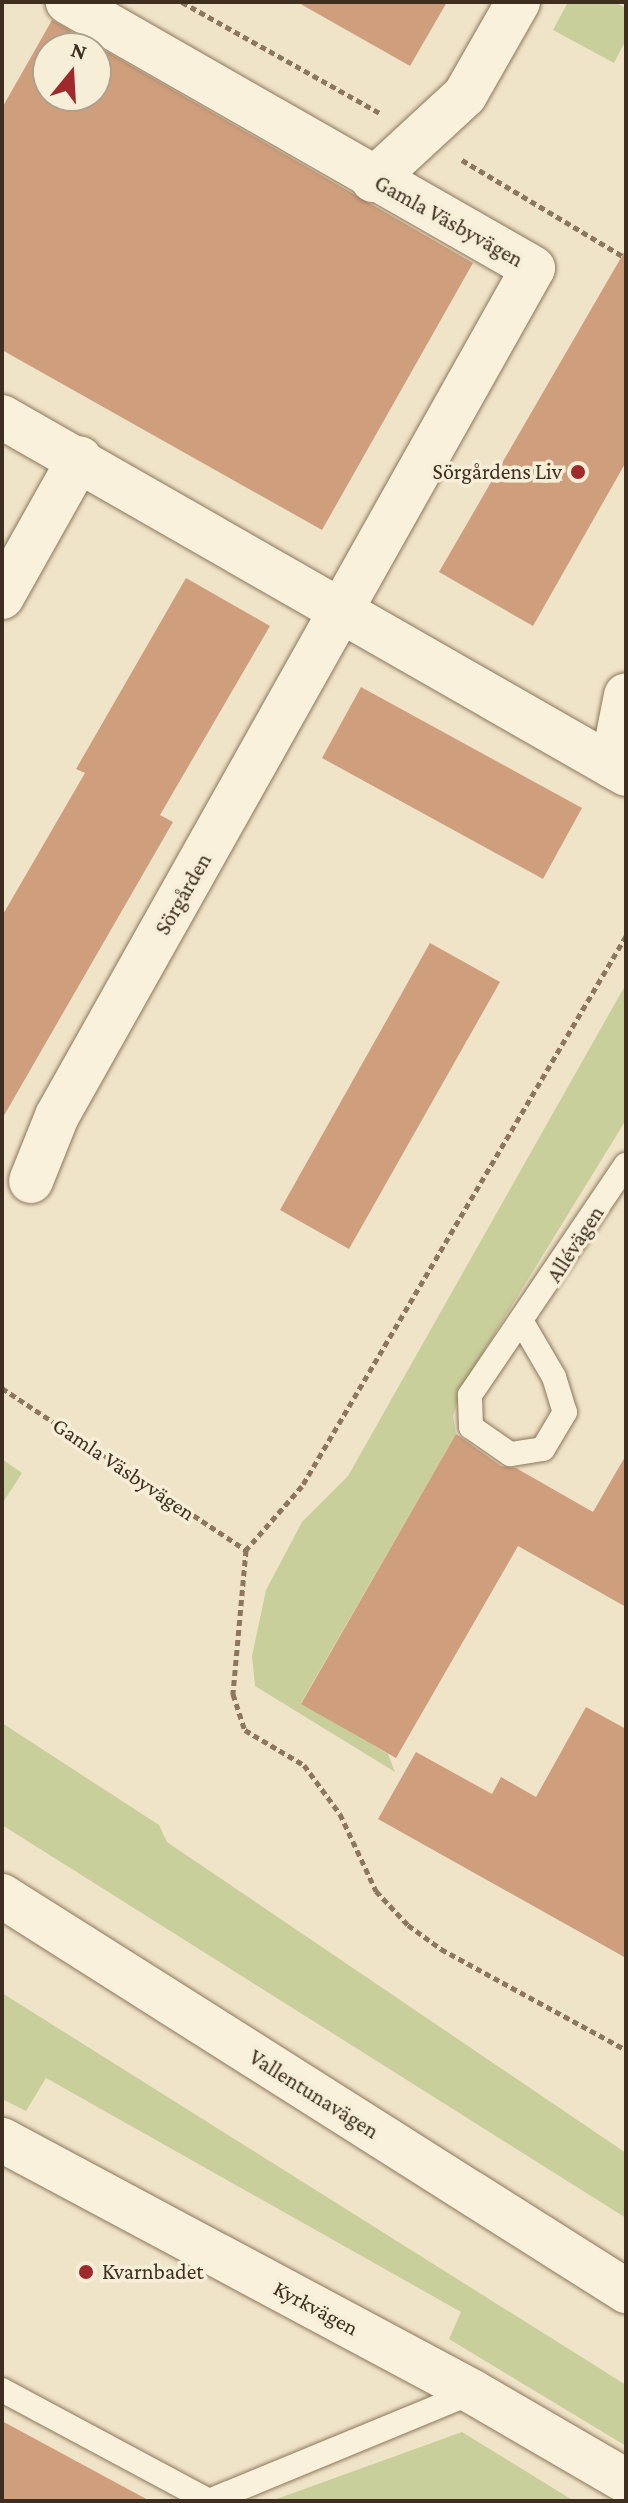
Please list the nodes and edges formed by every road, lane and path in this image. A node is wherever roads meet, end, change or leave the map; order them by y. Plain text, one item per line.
1 (68, 2) edge
2 (518, 2) edge
3 (373, 180) junction
4 (2, 417) edge
5 (80, 458) junction
6 (2, 597) edge
7 (343, 610) junction
8 (626, 695) edge
9 (619, 770) edge
10 (626, 936) edge
11 (626, 1165) edge
12 (31, 1181) dead end
13 (523, 1324) junction
14 (2, 1388) edge
15 (246, 1550) junction
16 (2, 1896) edge
17 (626, 2050) edge
18 (2, 2140) edge
19 (626, 2291) edge
20 (2, 2390) edge
21 (473, 2392) junction
22 (626, 2481) edge
23 (209, 2501) edge

1 - 3 street, Gamla Väsbyvägen
2 - 3 street
3 - 7 street, Gamla Väsbyvägen
4 - 5 street
5 - 6 street
5 - 7 street
7 - 9 street
7 - 12 street, Sörgården
8 - 9 street
10 - 15 path
11 - 13 lane, Allévägen
13 - 13 lane, Allévägen
14 - 15 path, Gamla Väsbyvägen
15 - 17 path
16 - 19 street, Vallentunavägen
18 - 21 street, Kyrkvägen
20 - 23 lane
21 - 22 street, Kyrkvägen
21 - 23 lane

